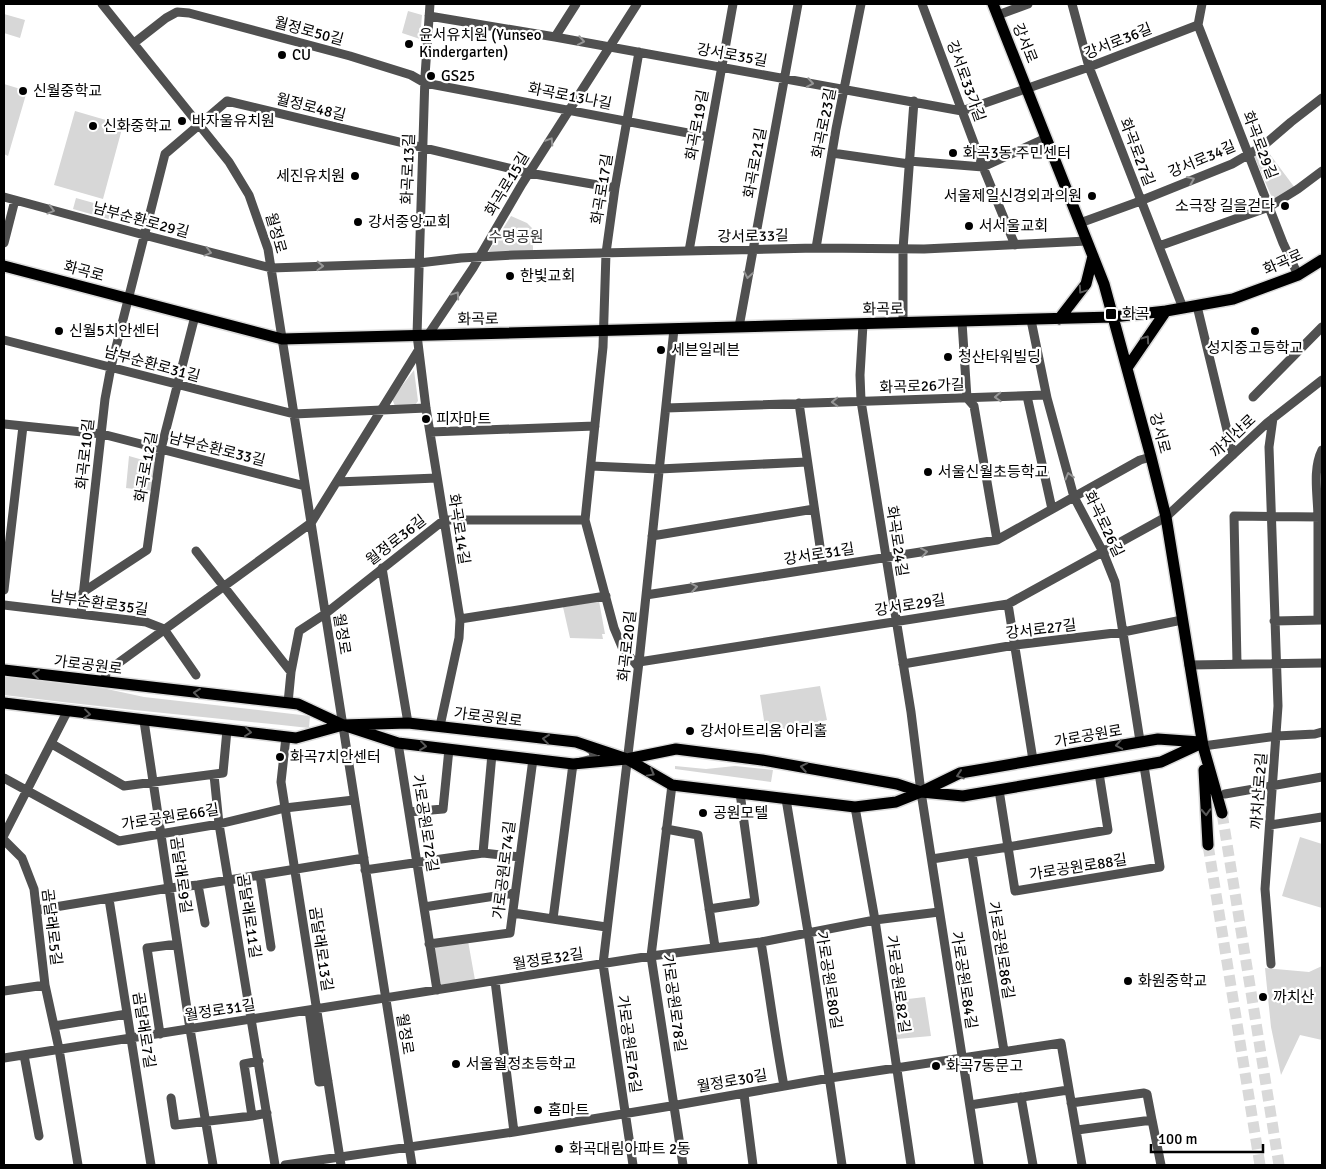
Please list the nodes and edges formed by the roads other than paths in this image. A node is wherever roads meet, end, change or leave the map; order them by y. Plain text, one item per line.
1 (102, 4) edge
2 (430, 4) edge
3 (576, 4) edge
4 (637, 4) edge
5 (733, 4) edge
6 (798, 4) edge
7 (861, 4) edge
8 (922, 4) edge
9 (993, 4) edge
10 (1028, 4) edge
11 (1072, 4) edge
12 (1202, 4) edge
13 (429, 16) junction
14 (998, 16) junction
15 (1198, 25) junction
16 (555, 37) junction
17 (134, 43) junction
18 (610, 47) junction
19 (639, 52) junction
20 (722, 67) junction
21 (1089, 67) junction
22 (784, 79) junction
23 (425, 83) junction
24 (844, 89) junction
25 (1027, 90) junction
26 (1322, 98) edge
27 (914, 101) junction
28 (570, 110) junction
29 (962, 110) junction
30 (628, 121) junction
31 (200, 124) junction
32 (709, 137) junction
33 (1046, 138) junction
34 (422, 149) junction
35 (832, 153) junction
36 (1249, 154) junction
37 (909, 163) junction
38 (983, 167) junction
39 (1322, 171) edge
40 (529, 173) junction
41 (615, 188) junction
42 (4, 196) edge
43 (15, 200) junction
44 (1141, 200) junction
45 (1269, 207) junction
46 (1080, 223) junction
47 (144, 235) junction
48 (1087, 241) junction
49 (4, 243) edge
50 (1015, 245) junction
51 (1159, 246) junction
52 (816, 248) junction
53 (903, 249) junction
54 (753, 250) junction
55 (689, 251) junction
56 (606, 253) junction
57 (1093, 256) junction
58 (480, 257) junction
59 (1322, 260) edge
60 (418, 262) junction
61 (4, 266) edge
62 (271, 268) junction
63 (1298, 274) junction
64 (128, 298) junction
65 (1197, 306) junction
66 (1183, 308) junction
67 (1166, 311) junction
68 (195, 316) junction
69 (1113, 317) junction
70 (1060, 319) junction
71 (1031, 320) junction
72 (962, 322) junction
73 (903, 323) junction
74 (864, 324) junction
75 (739, 327) junction
76 (1322, 327) edge
77 (674, 329) junction
78 (603, 331) junction
79 (423, 335) junction
80 (282, 339) junction
81 (4, 340) edge
82 (418, 351) junction
83 (111, 367) junction
84 (1127, 368) junction
85 (1322, 380) edge
86 (178, 384) junction
87 (1046, 395) junction
88 (1027, 396) junction
89 (1253, 397) dead end
90 (967, 398) junction
91 (862, 401) junction
92 (799, 403) junction
93 (426, 408) junction
94 (666, 408) junction
95 (381, 411) junction
96 (294, 414) junction
97 (1273, 418) junction
98 (4, 424) edge
99 (23, 426) junction
100 (595, 426) junction
101 (430, 432) junction
102 (102, 434) junction
103 (161, 449) junction
104 (1322, 450) edge
105 (1233, 455) junction
106 (1151, 457) junction
107 (808, 462) junction
108 (591, 466) junction
109 (660, 469) junction
110 (437, 478) junction
111 (337, 482) junction
112 (305, 486) junction
113 (1074, 497) junction
114 (814, 509) junction
115 (1052, 509) junction
116 (1166, 517) junction
117 (1271, 517) junction
118 (1320, 517) edge
119 (444, 520) junction
120 (585, 520) junction
121 (311, 523) junction
122 (652, 536) junction
123 (997, 540) junction
124 (196, 551) dead end
125 (1103, 552) junction
126 (886, 558) junction
127 (382, 568) junction
128 (823, 568) junction
129 (222, 586) junction
130 (4, 590) edge
131 (83, 592) junction
132 (646, 595) junction
133 (606, 596) junction
134 (1008, 604) junction
135 (4, 605) edge
136 (81, 614) junction
137 (326, 614) junction
138 (460, 619) junction
139 (1182, 620) junction
140 (1320, 620) edge
141 (896, 621) junction
142 (1274, 621) junction
143 (164, 629) junction
144 (1123, 632) junction
145 (1015, 645) junction
146 (1276, 662) junction
147 (1322, 662) edge
148 (639, 664) junction
149 (903, 664) junction
150 (1236, 664) junction
151 (1189, 665) junction
152 (4, 670) edge
153 (291, 672) junction
154 (196, 675) dead end
155 (105, 682) junction
156 (4, 703) edge
157 (293, 703) junction
158 (67, 712) junction
159 (144, 721) junction
160 (408, 723) junction
161 (343, 725) junction
162 (440, 726) junction
163 (227, 730) junction
164 (1322, 732) edge
165 (1277, 736) junction
166 (291, 737) junction
167 (576, 742) junction
168 (1140, 742) junction
169 (398, 743) junction
170 (52, 744) junction
171 (1203, 744) junction
172 (449, 749) junction
173 (492, 754) junction
174 (533, 759) junction
175 (627, 759) junction
176 (1033, 760) junction
177 (572, 764) junction
178 (1144, 766) junction
179 (1099, 773) junction
180 (214, 775) junction
181 (1322, 776) edge
182 (4, 778) edge
183 (153, 782) junction
184 (672, 785) junction
185 (1273, 785) junction
186 (999, 790) junction
187 (27, 791) junction
188 (920, 792) junction
189 (740, 793) junction
190 (1225, 794) dead end
191 (786, 799) junction
192 (354, 800) junction
193 (855, 807) junction
194 (285, 808) junction
195 (409, 812) junction
196 (1222, 813) tunnel mouth
197 (1322, 817) edge
198 (219, 824) junction
199 (1270, 825) junction
200 (666, 830) junction
201 (161, 834) junction
202 (4, 835) edge
203 (4, 840) edge
204 (1208, 845) tunnel mouth
205 (1008, 847) junction
206 (483, 853) junction
207 (972, 854) junction
208 (520, 857) junction
209 (364, 858) junction
210 (932, 859) junction
211 (417, 863) junction
212 (294, 869) junction
213 (365, 870) junction
214 (260, 875) junction
215 (229, 880) junction
216 (198, 885) junction
217 (169, 888) junction
218 (516, 892) junction
219 (109, 899) junction
220 (424, 908) junction
221 (709, 909) junction
222 (37, 910) junction
223 (939, 912) junction
224 (513, 913) junction
225 (553, 919) junction
226 (875, 920) junction
227 (205, 923) dead end
228 (606, 927) junction
229 (808, 932) junction
230 (761, 942) junction
231 (177, 944) junction
232 (429, 944) junction
233 (271, 947) dead end
234 (715, 947) junction
235 (651, 956) junction
236 (603, 964) junction
237 (1271, 964) dead end
238 (495, 981) junction
239 (45, 985) junction
240 (436, 990) junction
241 (4, 992) edge
242 (386, 998) junction
243 (313, 1010) junction
244 (127, 1014) junction
245 (252, 1019) junction
246 (54, 1026) junction
247 (190, 1029) junction
248 (160, 1034) junction
249 (131, 1038) junction
250 (59, 1049) junction
251 (1004, 1051) junction
252 (24, 1055) junction
253 (4, 1058) edge
254 (962, 1058) junction
255 (259, 1061) junction
256 (896, 1068) junction
257 (830, 1078) junction
258 (784, 1086) junction
259 (1068, 1090) junction
260 (744, 1094) junction
261 (1021, 1097) junction
262 (171, 1098) dead end
263 (1071, 1103) junction
264 (970, 1105) junction
265 (674, 1106) junction
266 (267, 1113) junction
267 (625, 1113) junction
268 (252, 1116) junction
269 (205, 1120) junction
270 (1152, 1120) junction
271 (1077, 1130) junction
272 (514, 1132) junction
273 (38, 1136) dead end
274 (409, 1146) junction
275 (340, 1161) edge
276 (78, 1165) edge
277 (151, 1165) edge
278 (213, 1165) edge
279 (275, 1165) edge
280 (285, 1165) edge
281 (412, 1165) edge
282 (634, 1165) edge
283 (683, 1165) edge
284 (753, 1165) edge
285 (842, 1165) edge
286 (911, 1165) edge
287 (979, 1165) edge
288 (1033, 1165) edge
289 (1082, 1165) edge
290 (1161, 1165) edge

1 - 17 street, 월정로
2 - 13 street, 화곡로13길
3 - 16 street
4 - 18 street, 화곡로15길
5 - 20 street, 화곡로19길
6 - 22 street, 화곡로21길
7 - 24 street, 화곡로23길
8 - 29 street, 강서로33가길
9 - 14 main road, 강서로
10 - 14 street, 강서로
11 - 21 street, 화곡로27길
12 - 15 street
13 - 16 street, 강서로35길
13 - 23 street, 화곡로13길
14 - 25 main road, 강서로
15 - 21 street, 강서로36길
15 - 36 street, 화곡로29길
16 -> 18 street, 강서로35길
17 - 23 street, 월정로50길
17 - 31 street, 월정로
18 - 19 street, 강서로35길
18 - 28 street, 화곡로15길
19 - 20 street, 강서로35길
19 - 30 street, 화곡로17길
20 - 22 street, 강서로35길
20 - 32 street, 화곡로19길
21 - 25 street, 강서로36길
21 - 44 street, 화곡로27길
22 -> 24 street, 강서로35길
22 - 54 street, 화곡로21길
23 - 28 street, 화곡로13나길
23 - 34 street, 화곡로13길
24 - 27 street, 강서로35길
24 - 35 street, 화곡로23길
25 - 29 street, 강서로35길
25 - 33 main road, 강서로
26 - 36 street, 강서로34길
27 - 29 street, 강서로35길
27 - 37 street
28 - 30 street, 화곡로13나길
40 -> 28 street, 화곡로15길
29 - 38 street, 강서로33가길
30 - 32 street, 화곡로13나길
30 - 41 street, 화곡로17길
31 - 34 street, 월정로48길
31 - 47 street
31 - 62 street, 월정로
32 - 55 street, 화곡로19길
33 - 38 street
33 - 46 main road, 강서로
34 - 40 street
34 - 60 street, 화곡로13길
35 - 37 street
35 - 52 street, 화곡로23길
44 -> 36 street, 강서로34길
36 - 45 street, 화곡로29길
37 - 38 street
37 - 53 street
38 - 50 street, 강서로33가길
39 - 45 street
40 - 41 street
40 - 58 street, 화곡로15길
41 - 56 street, 화곡로17길
42 - 43 street, 남부순환로29길
43 -> 47 street, 남부순환로29길
43 - 49 street
44 - 46 street, 강서로34길
44 - 51 street, 화곡로27길
45 - 51 street
45 - 63 street, 화곡로29길
46 - 48 main road, 강서로
47 -> 62 street, 남부순환로29길
47 - 64 street, 화곡로10길
48 - 50 street, 강서로33길
48 - 57 main road, 강서로
50 - 53 street, 강서로33길
51 - 66 street, 화곡로27길
52 - 53 street, 강서로33길
52 - 54 street, 강서로33길
53 - 73 street
54 - 55 street, 강서로33길
54 -> 75 street, 화곡로21길
55 - 56 street, 강서로33길
56 - 58 street, 강서로33길
56 - 78 street, 화곡로17길
57 - 69 main road, 강서로
57 -> 70 main road
58 - 60 street, 강서로33길
79 -> 58 street, 화곡로15길
59 - 63 main road, 화곡로
62 -> 60 street, 남부순환로29길
60 - 79 street, 화곡로13길
61 - 64 main road, 화곡로
62 - 80 street, 월정로
63 - 65 main road, 화곡로
64 - 68 main road, 화곡로
64 - 83 street, 화곡로10길
65 - 66 main road, 화곡로
65 - 105 street
66 - 67 main road, 화곡로
67 - 69 main road, 화곡로
84 -> 67 main road
68 - 80 main road, 화곡로
68 - 86 street, 화곡로12길
69 - 70 main road, 화곡로
69 - 84 main road, 강서로
70 - 71 main road, 화곡로
71 - 72 main road, 화곡로
71 - 87 street, 화곡로26길
72 - 73 main road, 화곡로
72 - 90 street
73 - 74 main road, 화곡로
74 - 75 main road, 화곡로
74 - 91 street, 화곡로24길
75 - 77 main road, 화곡로
76 - 89 street
77 - 78 main road, 화곡로
77 - 94 street, 화곡로20길
78 - 79 main road, 화곡로
78 - 100 street, 화곡로17길
79 - 80 main road, 화곡로
79 - 82 street, 화곡로14길
80 - 96 street, 월정로
81 - 83 street, 남부순환로31길
82 - 93 street, 화곡로14길
82 - 95 street
83 - 86 street, 남부순환로31길
83 - 102 street, 화곡로10길
84 - 106 main road, 강서로
85 - 97 street, 까치산로
86 - 96 street, 남부순환로31길
86 - 103 street, 화곡로12길
87 - 88 street, 화곡로26가길
113 -> 87 street, 화곡로26길
88 -> 90 street, 화곡로26가길
88 - 115 street
90 - 91 street, 화곡로26가길
90 - 123 street
91 -> 92 street, 화곡로26가길
91 - 126 street, 화곡로24길
92 - 94 street, 화곡로26가길
92 - 107 street
93 - 95 street, 남부순환로31길
93 - 101 street, 화곡로14길
94 - 109 street, 화곡로20길
95 - 96 street, 남부순환로31길
95 - 111 street
96 - 112 street, 월정로
97 - 105 street, 까치산로
97 - 117 street, 까치산로2길
98 - 99 street, 남부순환로33길
99 - 102 street, 남부순환로33길
99 - 130 street
100 - 101 street
100 - 108 street, 화곡로17길
101 - 110 street, 화곡로14길
102 - 103 street, 남부순환로33길
102 - 131 street, 화곡로10길
103 - 112 street, 남부순환로33길
103 - 131 street, 화곡로12길
104 - 118 street
105 - 116 street, 까치산로
106 - 113 street, 강서로31길
106 - 116 main road, 강서로
107 - 109 street
107 - 114 street
108 - 109 street
108 - 120 street, 화곡로17길
109 - 122 street, 화곡로20길
110 - 111 street
110 - 119 street, 화곡로14길
111 - 121 street
112 - 121 street, 월정로
113 - 115 street, 강서로31길
113 - 125 street, 화곡로26길
114 - 122 street
114 - 128 street
115 - 123 street, 강서로31길
116 - 125 street, 강서로29길
116 - 139 main road, 강서로
117 - 118 street
117 - 142 street, 까치산로2길
117 - 150 street
118 - 140 street
119 - 120 street, 월정로36길
119 - 127 street, 월정로36길
119 - 138 street, 화곡로14길
120 - 133 street
121 - 129 street
121 - 137 street, 월정로
122 - 132 street, 화곡로20길
126 -> 123 street, 강서로31길
124 - 129 street
125 - 134 street, 강서로29길
125 - 144 street, 화곡로26길
126 - 128 street, 강서로31길
126 - 141 street, 화곡로24길
127 - 137 street, 월정로36길
127 - 160 street
132 -> 128 street, 강서로31길
129 - 143 street
129 - 153 street
131 - 136 street, 화곡로10길
132 - 148 street, 화곡로20길
133 - 138 street
133 - 148 street
134 - 141 street, 강서로29길
134 - 145 street
135 - 136 street, 남부순환로35길
136 - 143 street, 남부순환로35길
137 - 153 street
137 - 161 street, 월정로
138 - 162 street, 화곡로14길
139 - 144 street, 강서로27길
139 - 151 main road, 강서로
140 - 142 street
141 - 148 street, 강서로29길
141 - 149 street, 화곡로24길
142 - 146 street, 까치산로2길
143 - 154 street, 남부순환로35길
143 - 155 street
144 - 145 street, 강서로27길
144 - 168 street, 화곡로26길
145 - 149 street, 강서로27길
145 - 176 street
146 - 147 street
146 - 150 street
146 - 165 street, 까치산로2길
148 - 175 street, 화곡로20길
149 - 188 street, 화곡로24길
150 - 151 street
151 - 171 main road, 강서로
155 -> 152 main road, 가로공원로
153 - 157 street
157 -> 155 main road, 가로공원로
156 - 158 main road, 가로공원로
157 - 161 main road, 가로공원로
157 - 166 main road
158 -> 159 main road, 가로공원로
158 - 170 street
159 - 163 main road, 가로공원로
159 - 183 street, 곰달래로9길
160 - 161 main road, 가로공원로
160 - 162 main road, 가로공원로
160 - 169 main road
161 - 166 main road, 가로공원로
161 - 169 main road, 가로공원로
161 - 192 street, 월정로
167 -> 162 main road, 가로공원로
163 -> 166 main road, 가로공원로
163 - 180 street
164 - 165 street
165 - 171 street
165 - 185 street, 까치산로2길
166 - 194 street, 곰달래로13길
167 - 175 main road, 가로공원로
167 - 177 street
168 - 171 main road, 가로공원로
168 -> 176 main road, 가로공원로
169 -> 172 main road, 가로공원로
169 - 195 street, 가로공원로72길
170 - 183 street
170 - 187 street
171 - 178 main road, 가로공원로
171 - 196 main road, 강서로
171 -> 204 main road, 강서로
172 - 173 main road, 가로공원로
172 - 195 street
173 - 174 main road, 가로공원로
173 - 206 street
174 - 177 main road, 가로공원로
174 - 208 street, 가로공원로74길
175 - 177 main road, 가로공원로
175 -> 184 main road, 가로공원로
188 -> 175 main road, 가로공원로
175 - 228 street, 가로공원로76길
176 -> 188 main road, 가로공원로
177 - 225 street
178 - 179 main road, 가로공원로
178 - 205 street, 가로공원로88길
179 - 186 main road, 가로공원로
179 - 205 street, 가로공원로88길
180 - 183 street
180 - 198 street, 곰달래로11길
181 - 185 street
182 - 187 street, 가로공원로66길
183 - 201 street, 곰달래로9길
184 - 189 main road, 가로공원로
184 - 200 street, 가로공원로78길
185 - 190 street
185 - 199 street, 까치산로2길
186 - 188 main road, 가로공원로
186 - 205 street, 가로공원로88길
187 - 201 street, 가로공원로66길
187 - 202 street
188 - 193 main road, 가로공원로
188 - 210 street, 가로공원로84길
189 - 191 main road, 가로공원로
189 - 221 street
191 - 193 main road, 가로공원로
191 - 229 street, 가로공원로80길
192 - 194 street, 가로공원로66길
192 - 209 street, 월정로
193 - 226 street, 가로공원로82길
194 - 198 street, 가로공원로66길
194 - 212 street, 곰달래로13길
195 - 211 street, 가로공원로72길
197 - 199 street
198 - 201 street, 가로공원로66길
198 - 215 street, 곰달래로11길
199 - 237 street, 까치산로2길
200 - 221 street
200 - 235 street, 가로공원로78길
201 - 217 street, 곰달래로9길
203 - 222 street, 곰달래로5길
205 - 207 street
206 - 208 street
206 - 211 street
207 - 210 street
207 - 251 street, 가로공원로86길
208 - 218 street, 가로공원로74길
209 - 212 street
209 - 213 street, 월정로
210 - 223 street, 가로공원로84길
211 - 213 street
211 - 220 street, 가로공원로72길
212 - 214 street
212 - 243 street, 곰달래로13길
213 - 242 street, 월정로
214 - 215 street
214 - 233 street
215 - 216 street
215 - 245 street, 곰달래로11길
216 - 217 street
216 - 227 street
217 - 219 street
217 - 231 street, 곰달래로9길
218 - 220 street
218 - 224 street, 가로공원로74길
219 - 222 street
219 - 244 street, 곰달래로7길
220 - 232 street, 가로공원로72길
221 - 234 street
222 - 239 street, 곰달래로5길
223 - 226 street, 월정로32길
223 - 254 street, 가로공원로84길
224 - 225 street
224 - 232 street, 가로공원로74길
225 - 228 street
226 - 229 street, 월정로32길
226 - 256 street, 가로공원로82길
228 - 236 street, 가로공원로76길
229 - 230 street, 월정로32길
229 - 257 street, 가로공원로80길
230 - 234 street, 월정로32길
230 - 258 street
231 - 247 street, 곰달래로9길
231 - 248 street
232 - 240 street, 가로공원로72길
234 - 235 street, 월정로32길
235 - 236 street, 월정로32길
235 - 265 street, 가로공원로78길
236 - 238 street, 월정로32길
236 - 267 street, 가로공원로76길
238 - 240 street, 월정로32길
238 - 272 street
239 - 241 street
239 - 246 street, 곰달래로5길
240 - 242 street, 월정로32길
242 - 243 street, 월정로31길
242 - 274 street, 월정로
243 - 245 street, 월정로31길
243 - 275 street, 곰달래로13길
244 - 246 street
244 - 249 street, 곰달래로7길
245 - 247 street, 월정로31길
245 - 255 street, 곰달래로11길
246 - 250 street, 곰달래로5길
247 - 248 street, 월정로31길
247 - 269 street, 곰달래로9길
248 - 249 street, 월정로31길
249 - 250 street, 월정로31길
249 - 277 street, 곰달래로7길
250 - 252 street
250 - 276 street, 곰달래로5길
251 - 254 street, 월정로30길
251 - 259 street, 월정로30길
252 - 253 street
252 - 273 street
254 - 256 street, 월정로30길
254 - 264 street, 가로공원로84길
255 - 266 street, 곰달래로11길
255 - 268 street
256 - 257 street, 월정로30길
256 - 286 street, 가로공원로82길
257 - 258 street, 월정로30길
257 - 285 street, 가로공원로80길
258 - 260 street, 월정로30길
259 - 261 street
259 - 263 street
260 - 265 street, 월정로30길
260 - 284 street
261 - 264 street
261 - 288 street
262 - 269 street
263 - 270 street
263 - 271 street
264 - 287 street, 가로공원로84길
265 - 267 street, 월정로30길
265 - 283 street, 가로공원로78길
266 - 268 street
266 - 279 street, 곰달래로11길
267 - 272 street, 월정로30길
267 - 282 street, 가로공원로76길
268 - 269 street
269 - 278 street, 곰달래로9길
270 - 271 street
270 - 290 street
271 - 289 street
272 - 274 street, 월정로30길
274 - 275 street, 월정로30길
274 - 281 street, 월정로
275 - 280 street, 월정로30길

